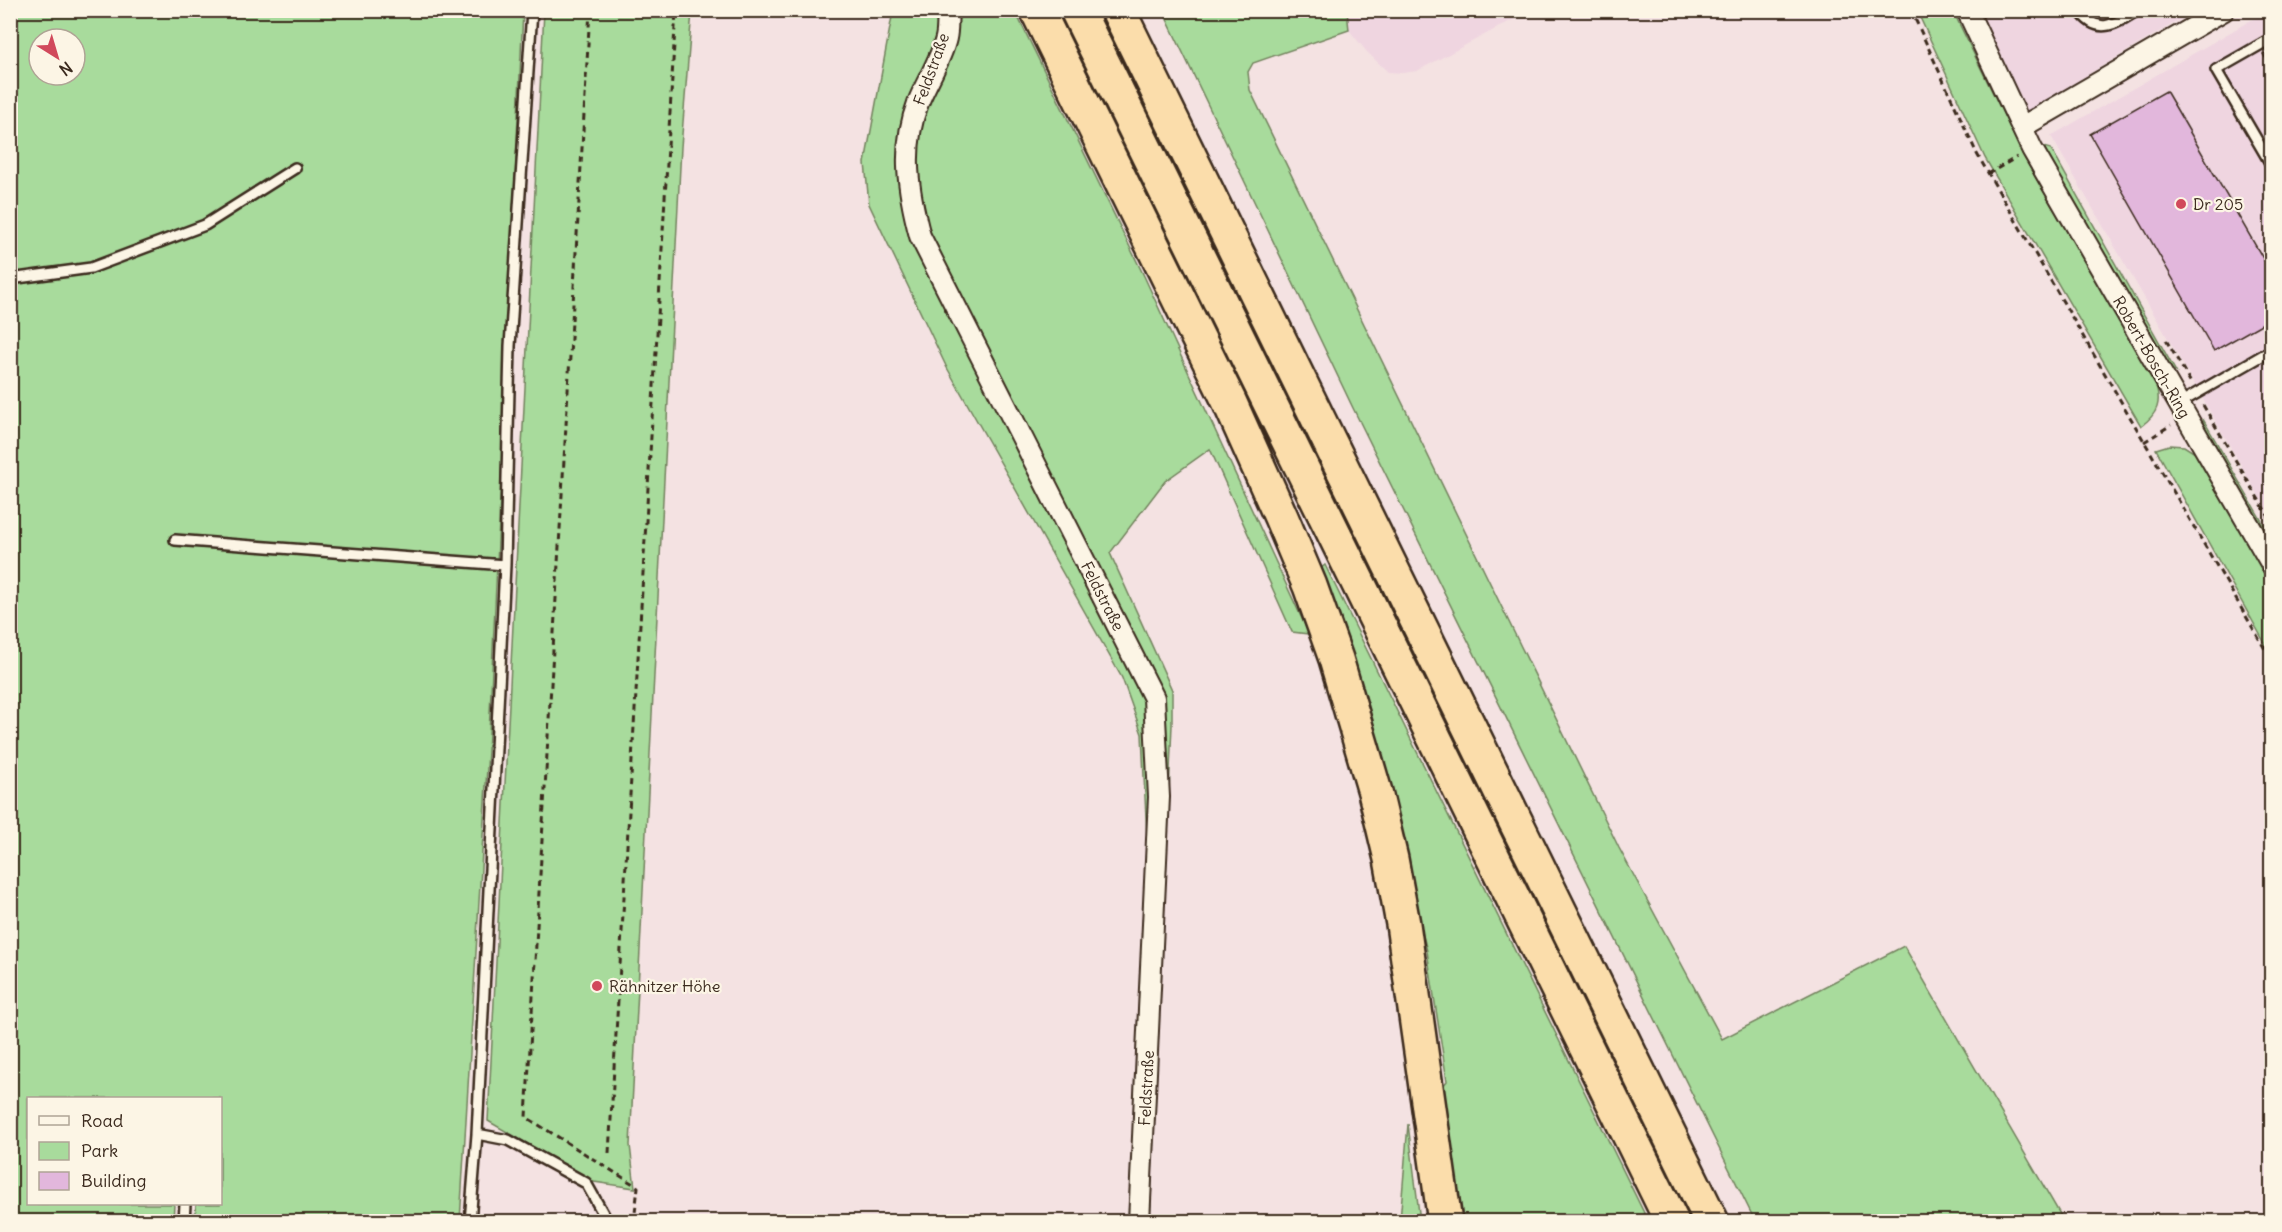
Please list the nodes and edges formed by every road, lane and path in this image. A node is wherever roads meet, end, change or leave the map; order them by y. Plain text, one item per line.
1 (532, 10) edge
2 (590, 10) edge
3 (676, 10) edge
4 (948, 10) edge
5 (1037, 10) edge
6 (1077, 10) edge
7 (1118, 10) edge
8 (1911, 10) edge
9 (1967, 10) edge
10 (2079, 10) edge
11 (2138, 10) edge
12 (2224, 10) edge
13 (2271, 38) edge
14 (2030, 123) junction
15 (2032, 149) junction
16 (2271, 165) edge
17 (295, 168) dead end
18 (1988, 174) junction
19 (10, 279) edge
20 (2165, 338) dead end
21 (2271, 350) edge
22 (2194, 389) dead end
23 (2200, 400) dead end
24 (2182, 410) junction
25 (2144, 442) junction
26 (2271, 522) edge
27 (175, 540) dead end
28 (505, 565) junction
29 (2271, 565) edge
30 (2271, 661) edge
31 (477, 1134) junction
32 (609, 1153) dead end
33 (185, 1205) edge
34 (184, 1221) edge
35 (470, 1221) edge
36 (603, 1221) edge
37 (634, 1221) edge
38 (1139, 1221) edge
39 (1445, 1221) edge
40 (1672, 1221) edge
41 (1712, 1221) edge

1 - 28 lane
2 - 37 path
3 - 32 path
4 - 38 street, Feldstraße
5 - 39 highway
6 - 40 highway
7 - 41 highway
8 - 18 path
9 - 14 street, Robert-Bosch-Ring
10 - 11 lane
12 - 14 street
13 - 16 lane
14 - 15 street, Robert-Bosch-Ring
15 - 18 path
15 - 24 street, Robert-Bosch-Ring
17 - 19 lane
18 - 25 path
20 - 22 path
21 - 24 lane
23 - 26 path
24 - 25 path
24 - 29 street, Robert-Bosch-Ring
25 - 30 path
27 - 28 lane
28 - 31 lane
31 - 35 lane
31 - 36 lane
33 - 34 lane

